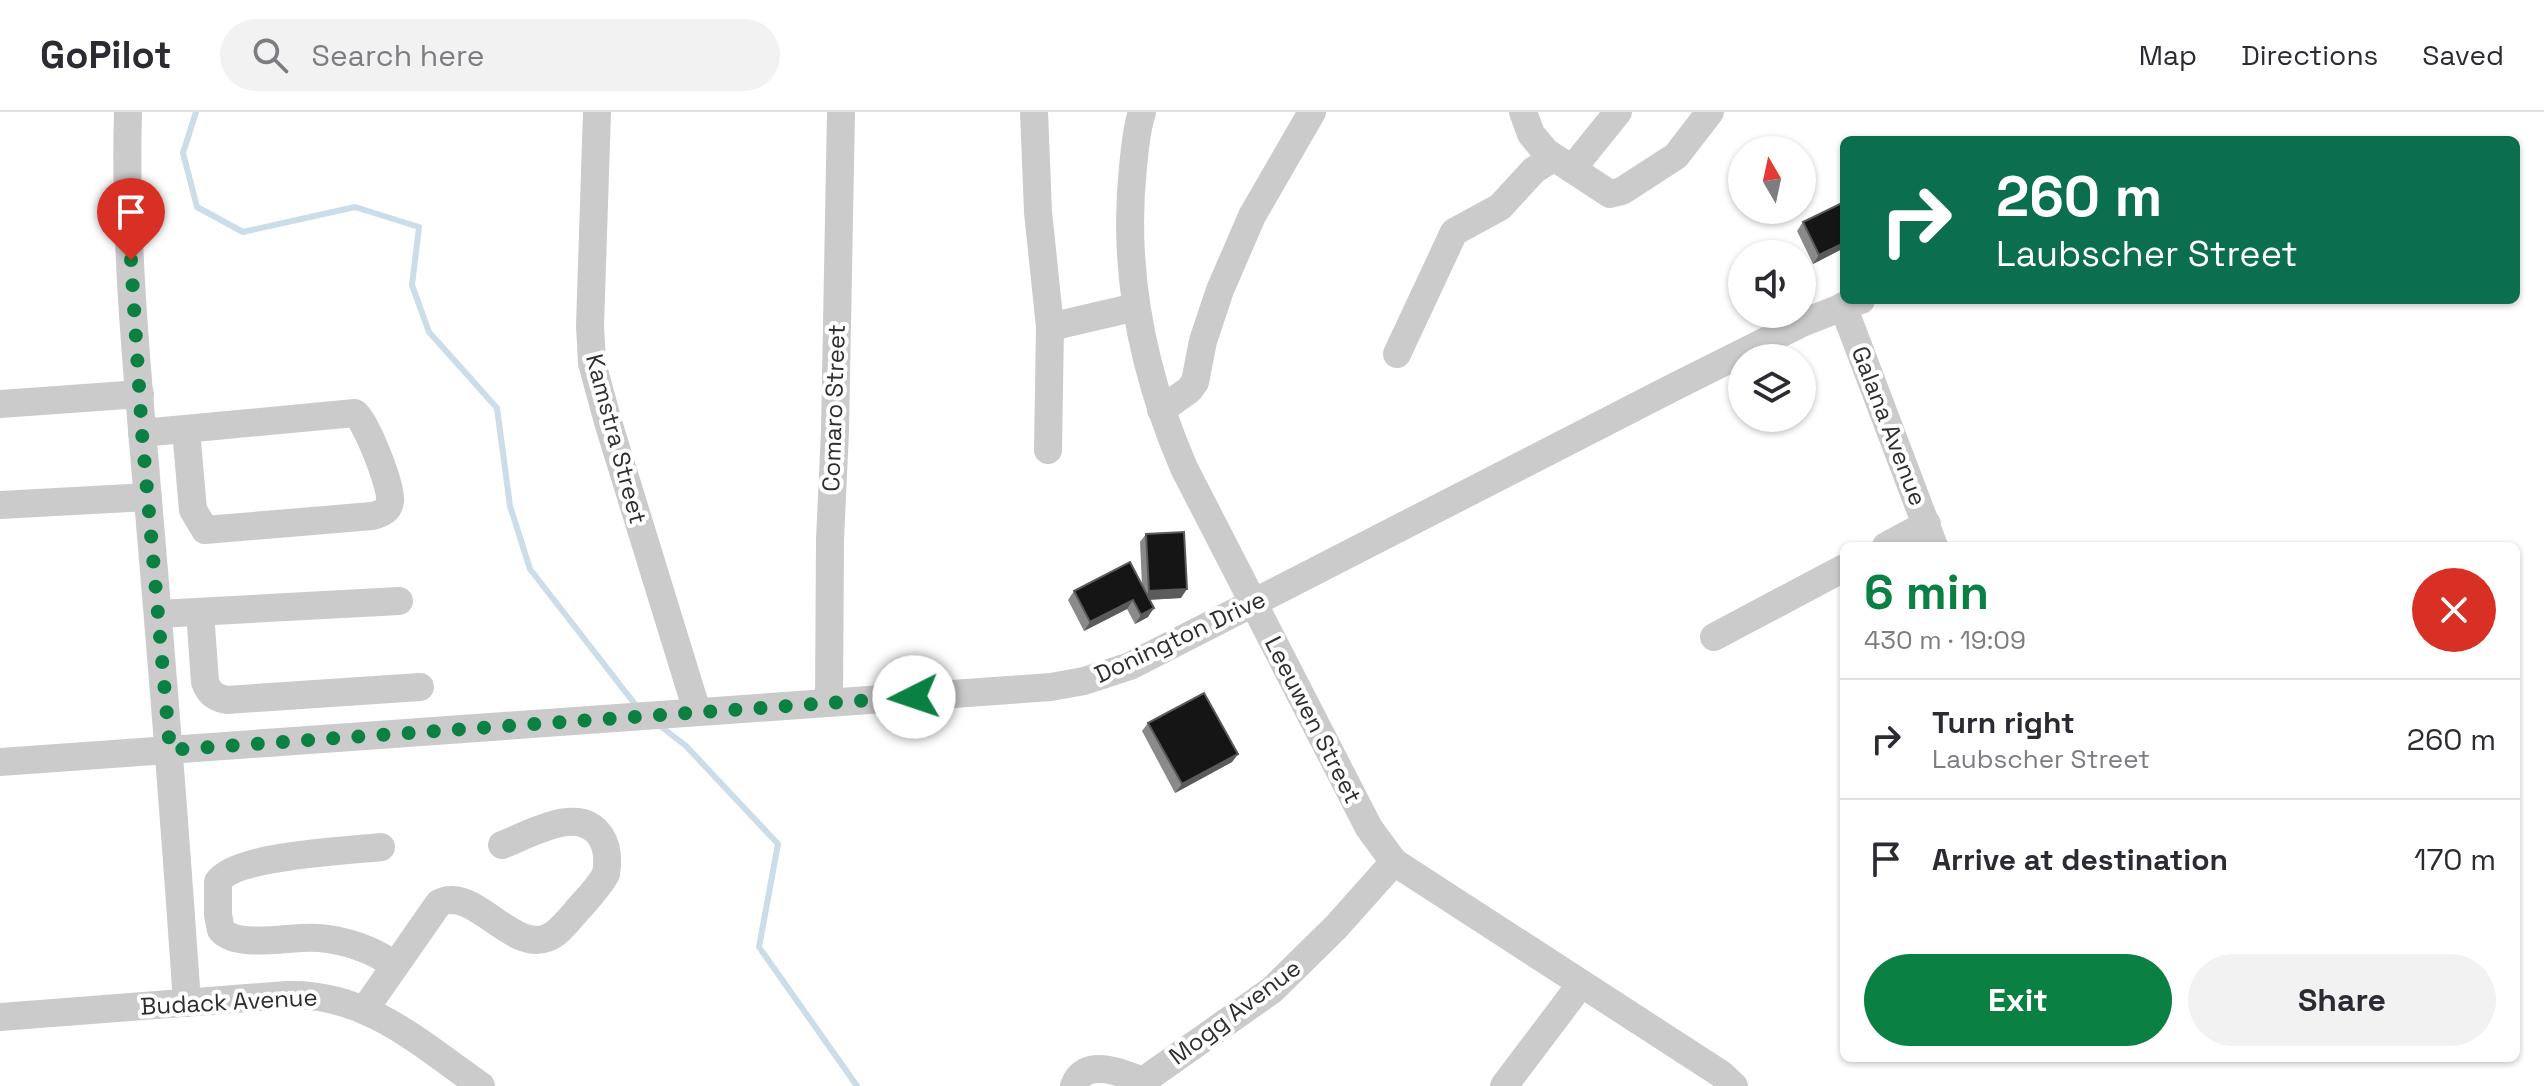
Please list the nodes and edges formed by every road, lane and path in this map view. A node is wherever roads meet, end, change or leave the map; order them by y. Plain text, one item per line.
1 (128, 112) edge
2 (597, 112) edge
3 (841, 112) edge
4 (1034, 112) edge
5 (1142, 112) edge
6 (1312, 112) edge
7 (1523, 112) edge
8 (1618, 112) edge
9 (1710, 112) edge
10 (1562, 163) junction
11 (1850, 304) edge
12 (1852, 304) edge
13 (1136, 307) junction
14 (1050, 327) junction
15 (1397, 354) dead end
16 (140, 394) junction
17 (0, 404) edge
18 (1161, 410) junction
19 (186, 430) junction
20 (142, 433) junction
21 (1048, 450) dead end
22 (148, 497) junction
23 (0, 505) edge
24 (1930, 535) edge
25 (1902, 542) edge
26 (1840, 570) edge
27 (399, 601) dead end
28 (1253, 603) junction
29 (200, 612) junction
30 (158, 614) junction
31 (1714, 637) dead end
32 (420, 687) dead end
33 (829, 703) junction
34 (688, 711) junction
35 (170, 750) junction
36 (0, 762) edge
37 (502, 845) dead end
38 (381, 847) dead end
39 (1394, 862) junction
40 (395, 966) junction
41 (1581, 984) junction
42 (187, 1003) junction
43 (365, 1009) junction
44 (0, 1017) edge
45 (1727, 1080) edge
46 (1140, 1083) edge
47 (481, 1086) edge
48 (1074, 1086) edge
49 (1504, 1086) edge

1 - 16 street
2 - 34 street, Kamstra Street
3 - 33 street, Comaro Street
4 - 14 street
5 - 13 street, Leeuwen Street
6 - 18 street
7 - 10 street
8 - 10 street
9 - 10 street
10 - 15 street
11 - 28 street, Donington Drive
12 - 24 street, Galana Avenue
13 - 14 street
13 - 18 street, Leeuwen Street
14 - 21 street
16 - 17 street
16 - 20 street
18 - 28 street, Leeuwen Street
19 - 19 street
19 - 20 street
20 - 22 street
22 - 23 street
22 - 30 street
24 - 25 street
26 - 31 street
27 - 29 street
28 - 33 street, Donington Drive
28 - 39 street, Leeuwen Street
29 - 30 street
29 - 32 street
30 - 35 street
33 - 34 street, Donington Drive
34 - 35 street, Donington Drive
35 - 36 street, Donington Drive
35 - 42 street
37 - 40 street
38 - 40 street
39 - 41 street, Leeuwen Street
39 - 46 street, Mogg Avenue
40 - 43 street
41 - 45 street, Leeuwen Street
41 - 49 street
42 - 43 street, Budack Avenue
42 - 44 street, Budack Avenue
43 - 47 street, Budack Avenue
46 - 48 street

